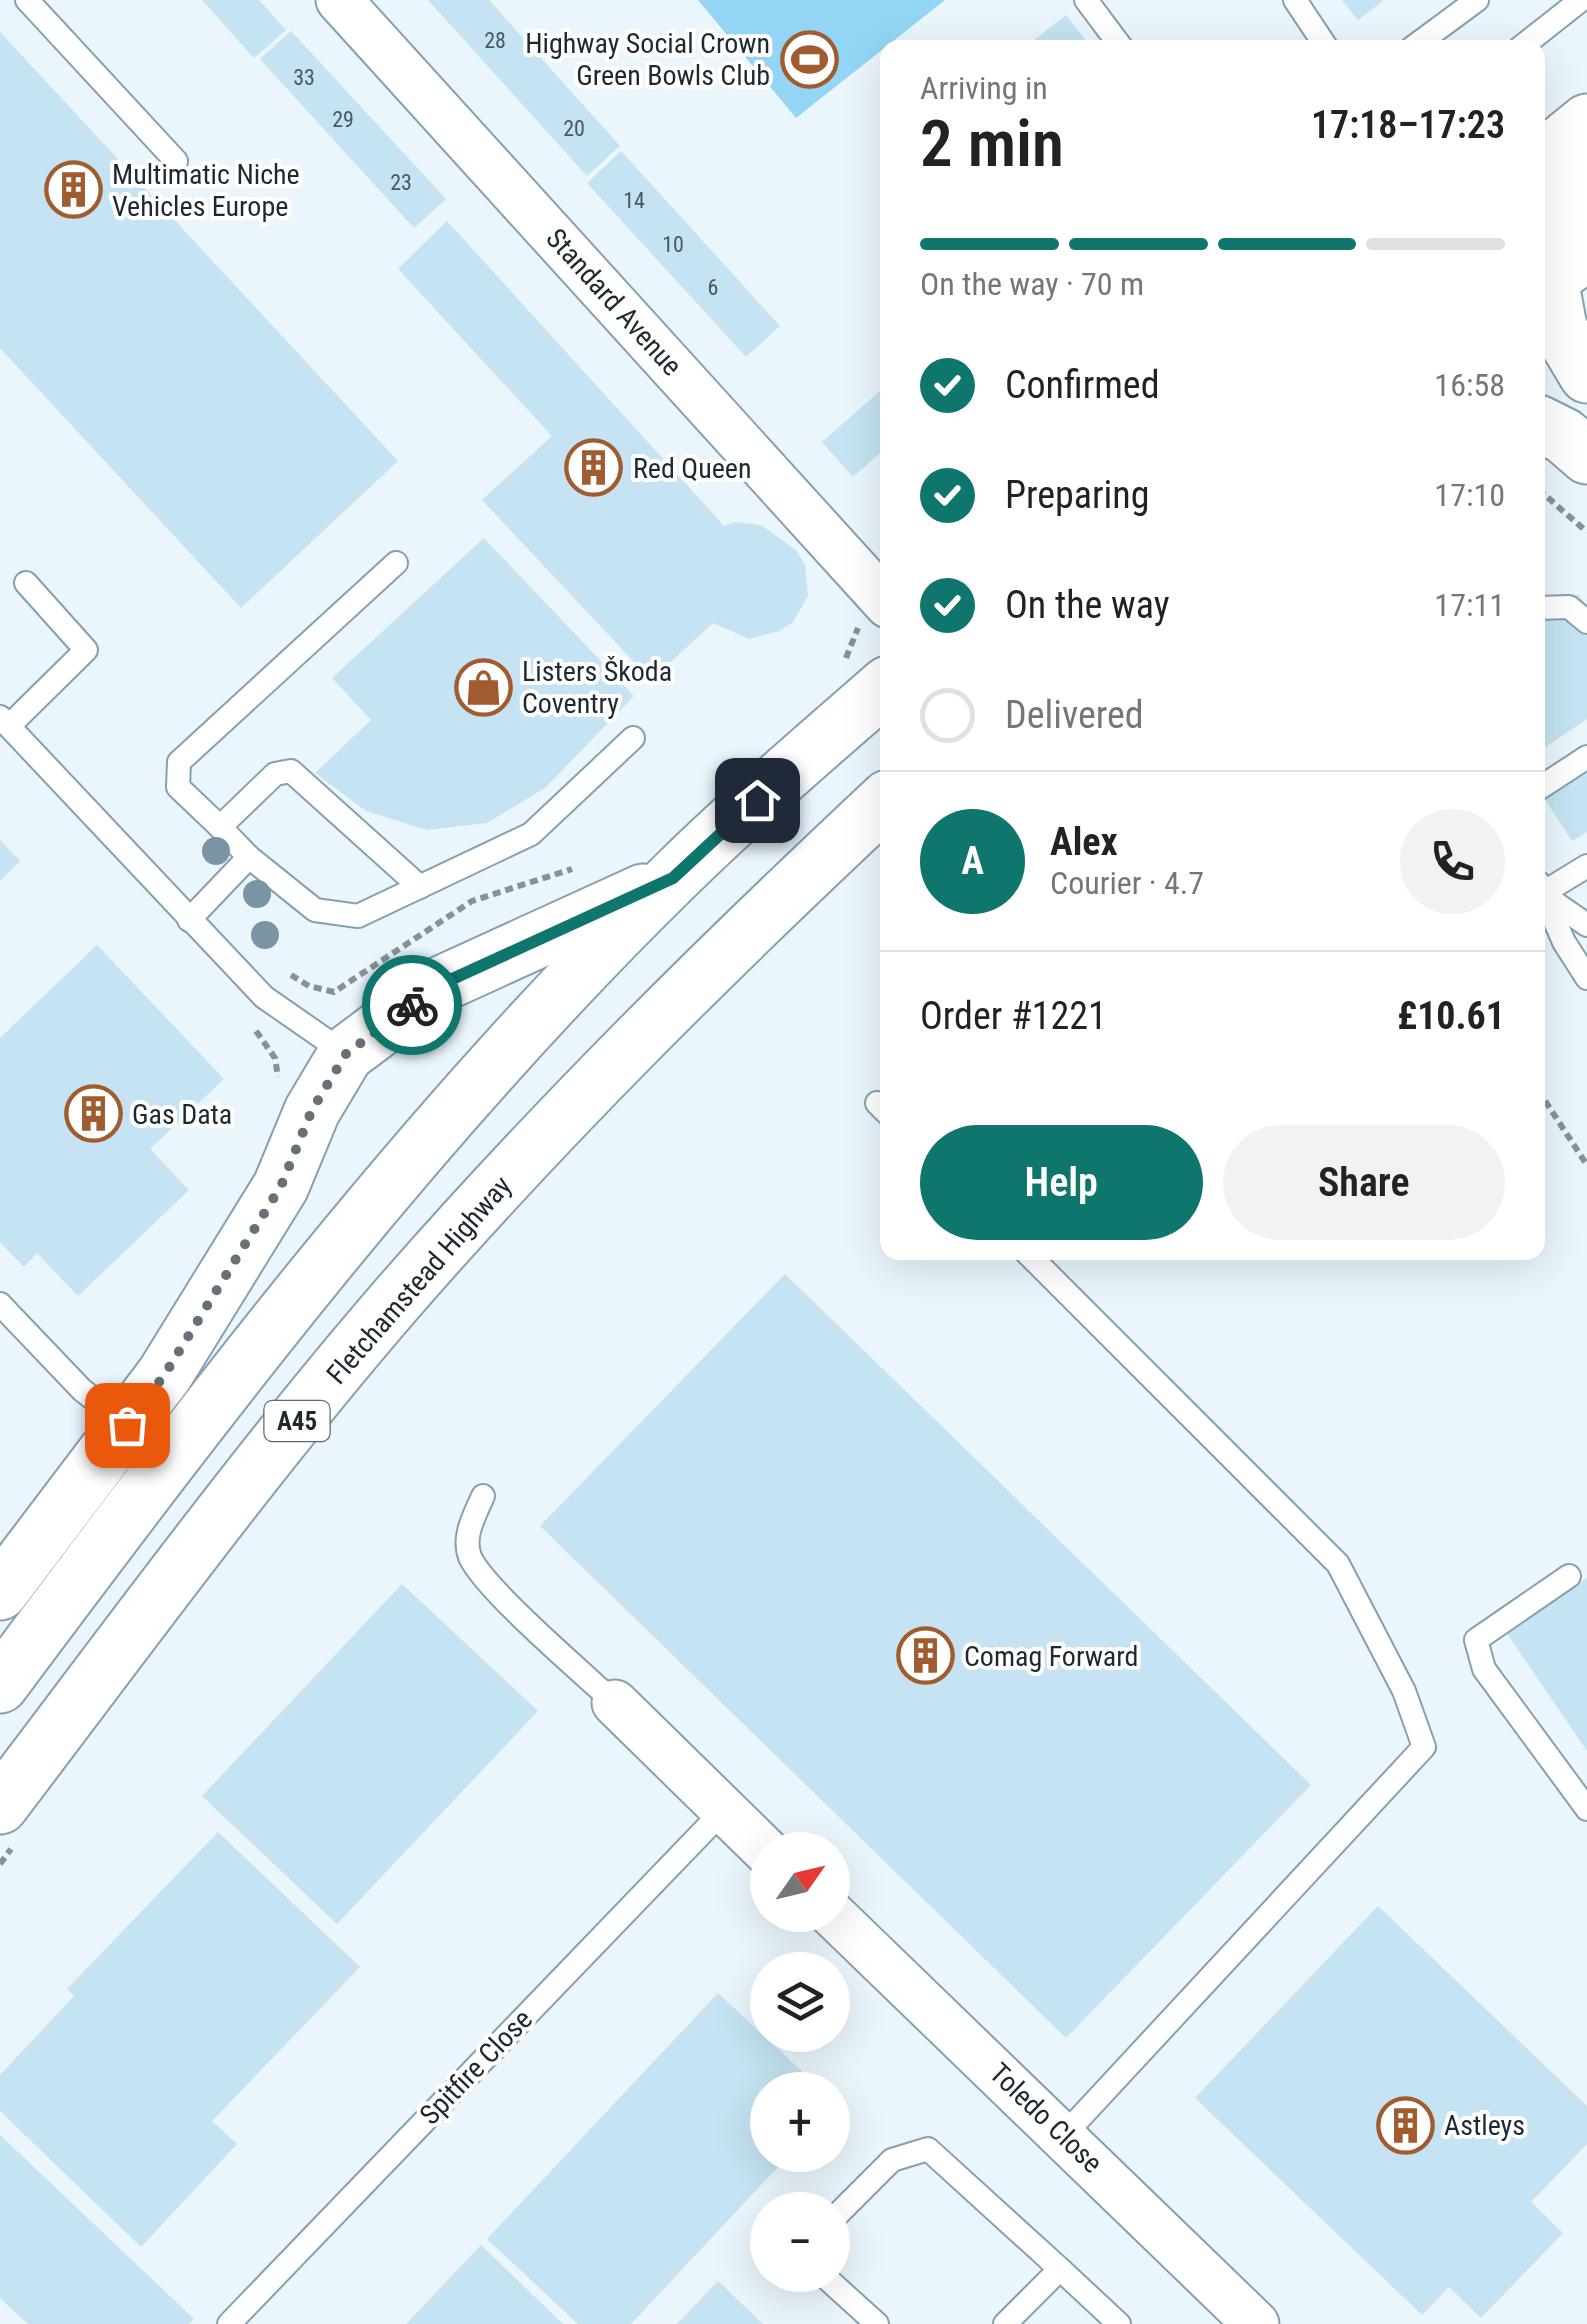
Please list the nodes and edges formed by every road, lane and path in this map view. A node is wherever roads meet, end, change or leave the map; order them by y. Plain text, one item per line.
1 (27, 0) edge
2 (339, 0) edge
3 (1086, 0) edge
4 (1295, 0) edge
5 (1477, 0) edge
6 (1581, 0) edge
7 (1116, 40) edge
8 (1322, 40) edge
9 (1423, 40) edge
10 (1530, 40) edge
11 (1572, 138) edge
12 (176, 161) dead end
13 (1558, 272) edge
14 (1587, 375) edge
15 (1545, 426) edge
16 (1587, 456) edge
17 (1545, 495) edge
18 (1587, 532) edge
19 (396, 563) dead end
20 (26, 583) dead end
21 (880, 588) edge
22 (1545, 608) edge
23 (1587, 622) edge
24 (880, 691) edge
25 (4, 722) edge
26 (633, 738) dead end
27 (1587, 757) edge
28 (1545, 784) edge
29 (880, 806) edge
30 (220, 827) junction
31 (250, 856) junction
32 (1587, 866) edge
33 (673, 878) junction
34 (420, 888) junction
35 (1545, 888) edge
36 (1545, 895) edge
37 (1545, 903) edge
38 (189, 920) junction
39 (1587, 926) edge
40 (1587, 978) edge
41 (346, 1054) junction
42 (1545, 1101) edge
43 (1587, 1165) edge
44 (1034, 1260) edge
45 (0, 1304) edge
46 (127, 1425) junction
47 (483, 1496) dead end
48 (1569, 1576) dead end
49 (0, 1592) edge
50 (0, 1685) edge
51 (615, 1703) joint
52 (1587, 1809) edge
53 (723, 1810) junction
54 (6, 1827) edge
55 (750, 1835) edge
56 (0, 1864) edge
57 (850, 1931) edge
58 (1064, 2134) junction
59 (850, 2202) edge
60 (1060, 2268) junction
61 (842, 2292) edge
62 (228, 2324) edge
63 (877, 2324) edge
64 (1005, 2324) edge
65 (1118, 2324) edge
66 (1256, 2324) edge

1 - 12 lane
2 - 21 street, Standard Avenue
3 - 7 lane
4 - 8 lane
5 - 9 lane
6 - 10 lane
11 - 13 main road
13 - 14 main road
15 - 16 main road
17 - 18 path
19 - 30 lane
20 - 25 lane
22 - 23 lane
24 - 33 main road, A45
25 - 38 lane
26 - 34 lane
27 - 28 lane
29 - 54 main road, Fletchamstead Highway / A45
30 - 31 lane
30 - 34 lane
31 - 34 lane
31 - 38 lane
32 - 35 lane
33 - 41 main road
33 - 50 main road, A45
36 - 39 lane
37 - 40 lane
38 - 41 lane
41 - 46 main road
42 - 43 path
44 - 58 lane
45 - 46 lane
46 - 49 main road
47 - 51 lane
48 - 52 lane
51 - 53 street
53 - 55 street
53 - 62 lane, Spitfire Close
54 - 56 path
57 - 58 street, Toledo Close
58 - 66 street, Toledo Close
59 - 60 lane
60 - 64 lane
60 - 65 lane
61 - 63 lane

